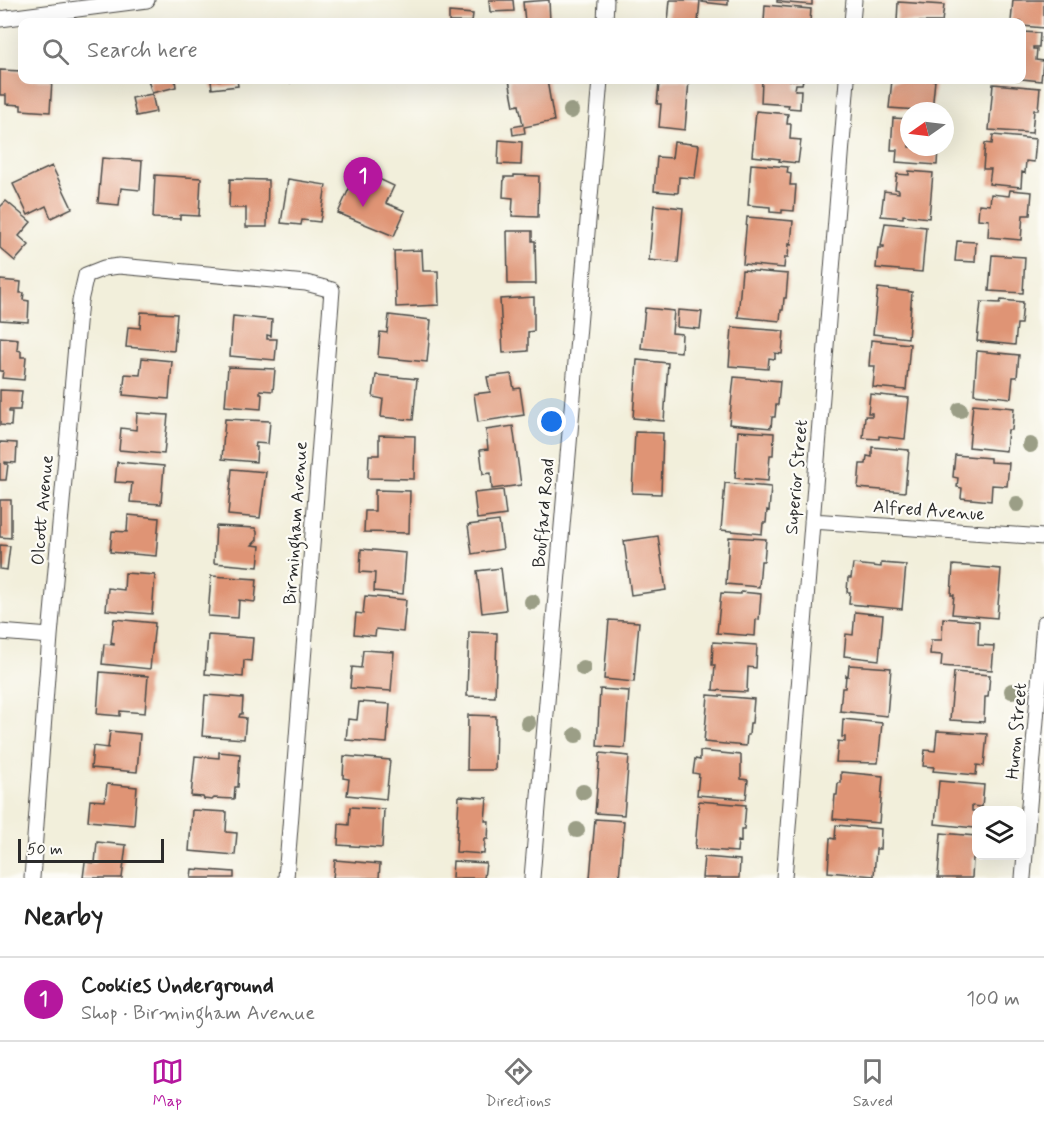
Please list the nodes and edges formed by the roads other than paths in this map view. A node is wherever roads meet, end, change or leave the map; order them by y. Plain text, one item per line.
1 (147, 0) edge
2 (606, 0) edge
3 (854, 0) edge
4 (604, 18) edge
5 (852, 18) edge
6 (0, 19) edge
7 (600, 84) edge
8 (848, 84) edge
9 (214, 274) joint
10 (812, 521) junction
11 (1044, 537) edge
12 (1044, 623) edge
13 (0, 632) edge
14 (50, 636) junction
15 (32, 878) edge
16 (286, 878) edge
17 (532, 878) edge
18 (784, 878) edge
19 (1023, 878) edge

1 - 6 street
2 - 4 street
3 - 5 street
7 - 17 street, Bouffard Road
8 - 10 street, Superior Street
9 - 14 street, Olcott Avenue
9 - 16 street, Birmingham Avenue
10 - 11 street, Alfred Avenue
10 - 18 street, Superior Street
12 - 19 street, Huron Street
13 - 14 street
14 - 15 street, Olcott Avenue

